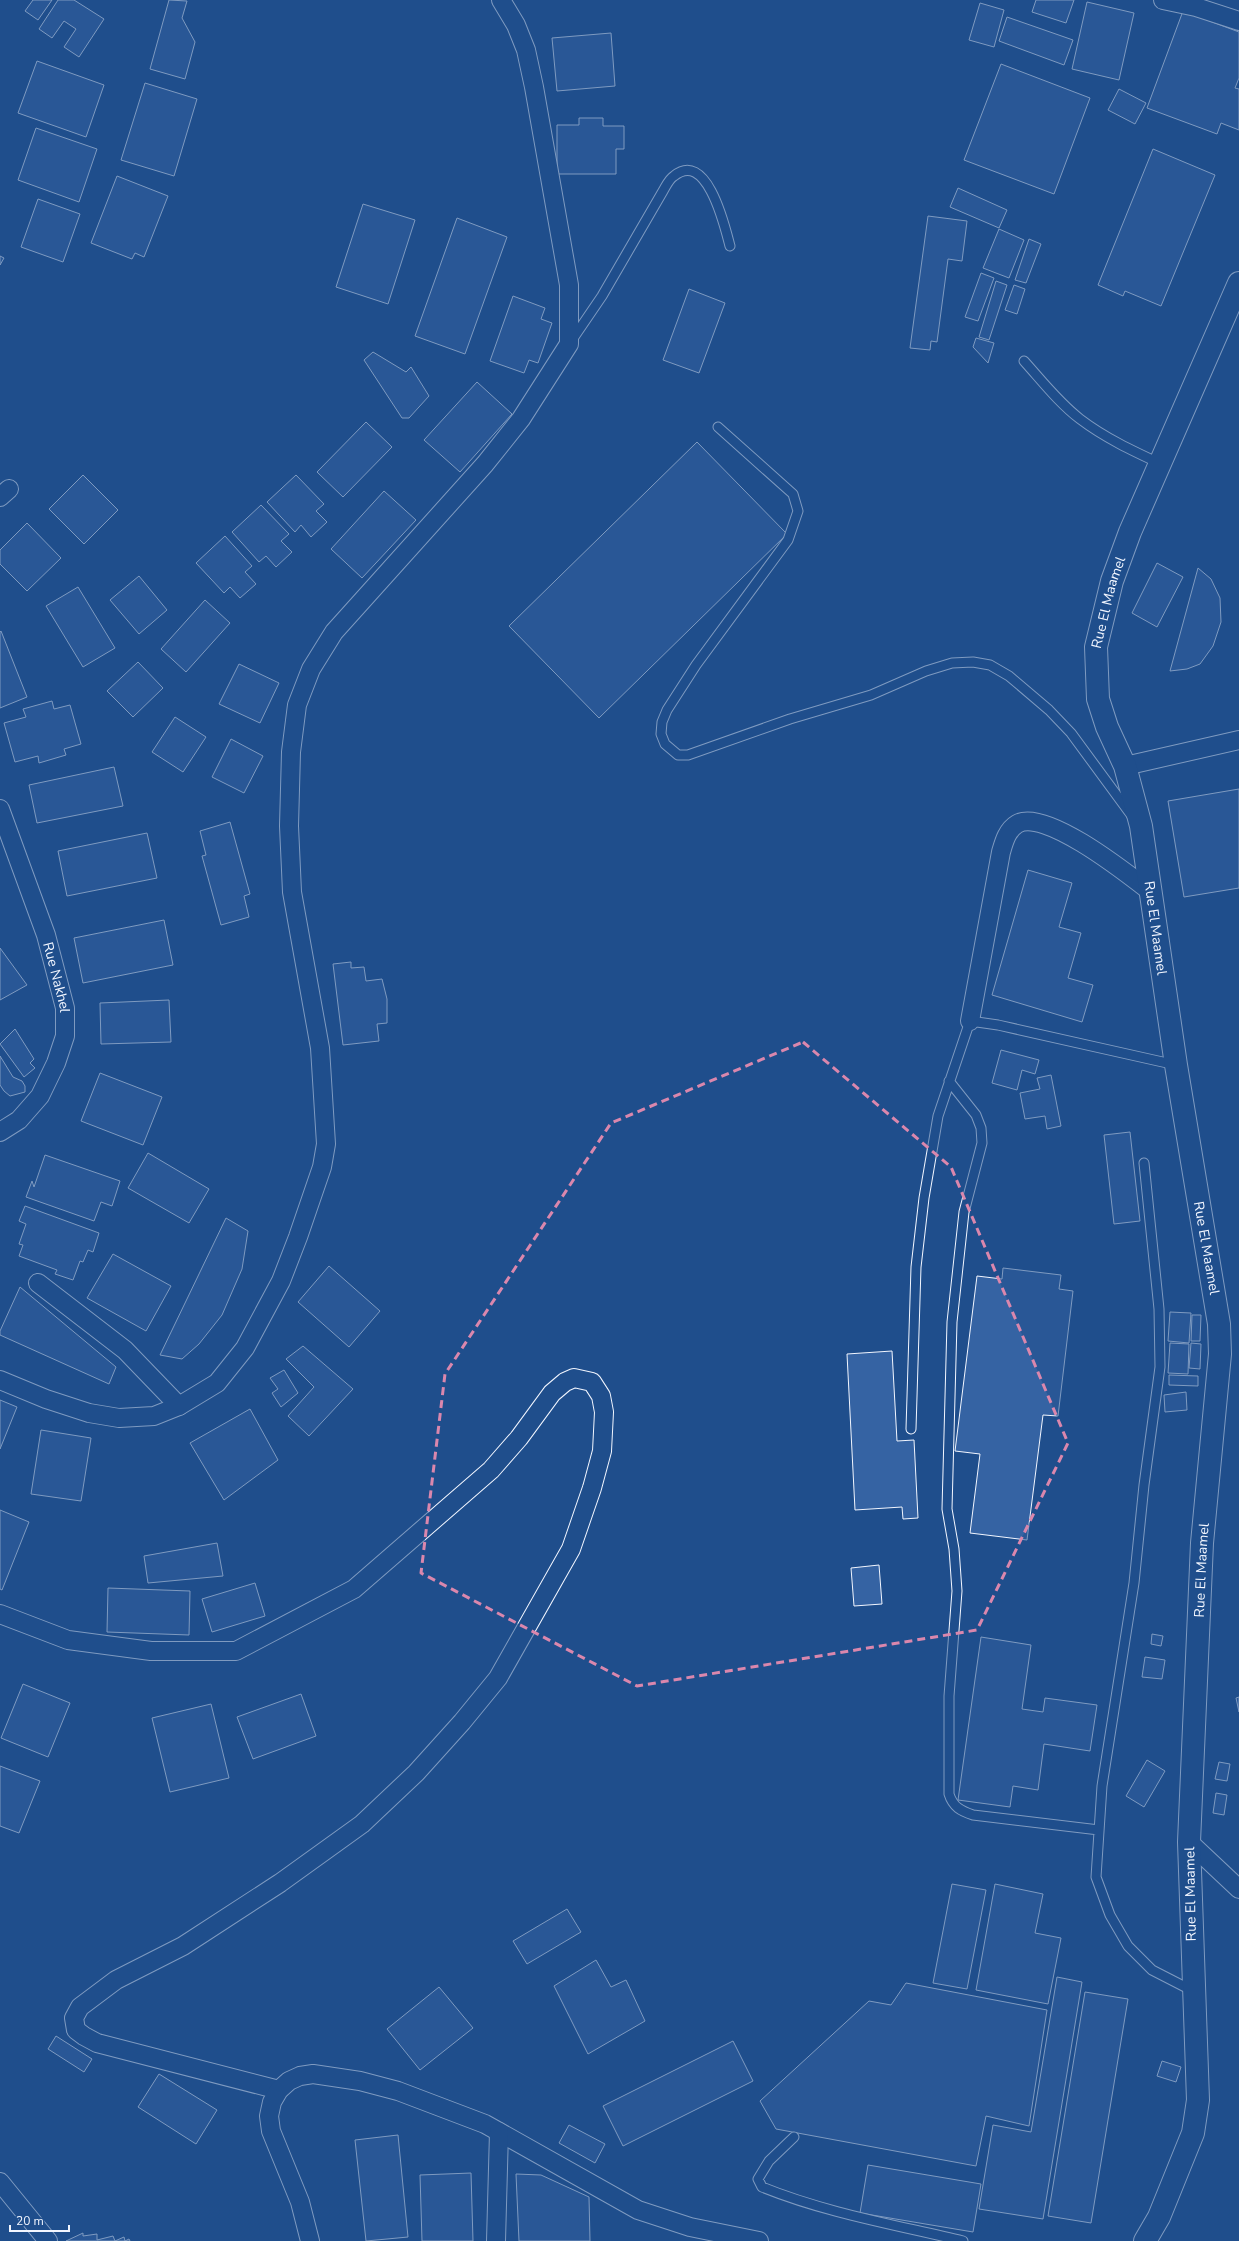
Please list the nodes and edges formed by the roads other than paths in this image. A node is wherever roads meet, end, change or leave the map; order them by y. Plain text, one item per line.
1 (501, 0) edge
2 (1163, 0) edge
3 (1239, 21) edge
4 (730, 246) dead end
5 (1239, 283) edge
6 (569, 344) junction
7 (1024, 361) dead end
8 (718, 427) dead end
9 (1161, 464) junction
10 (1239, 740) edge
11 (1125, 766) junction
12 (0, 809) edge
13 (1140, 826) junction
14 (1151, 892) junction
15 (970, 1021) junction
16 (1176, 1065) junction
17 (949, 1081) junction
18 (0, 1132) edge
19 (1144, 1163) dead end
20 (38, 1283) dead end
21 (0, 1380) edge
22 (179, 1406) junction
23 (911, 1429) dead end
24 (0, 1614) edge
25 (1099, 1830) junction
26 (1189, 1842) junction
27 (1239, 1889) edge
28 (1193, 1991) junction
29 (280, 2090) junction
30 (499, 2132) junction
31 (794, 2137) dead end
32 (0, 2182) edge
33 (48, 2241) edge
34 (310, 2241) edge
35 (496, 2241) edge
36 (759, 2241) edge
37 (963, 2241) edge
38 (1145, 2241) edge

1 - 6 street
2 - 3 street
4 - 6 lane
5 - 9 street, Rue El Maamel
6 - 22 street
7 - 9 lane
8 - 13 lane
9 - 11 street, Rue El Maamel
10 - 11 street
11 - 13 street, Rue El Maamel
12 - 18 street, Rue Nakhel
13 - 14 street, Rue El Maamel
14 - 15 street
14 - 16 street, Rue El Maamel
15 - 16 lane
15 - 17 lane
16 - 26 street, Rue El Maamel
17 - 23 lane
17 - 25 lane
19 - 25 lane
20 - 22 street
21 - 22 street
24 - 29 street
25 - 28 lane
26 - 27 street
26 - 28 street, Rue El Maamel
28 - 38 street, Rue El Maamel
29 - 30 street
29 - 34 street
30 - 35 street
30 - 36 street
31 - 37 lane
32 - 33 street

